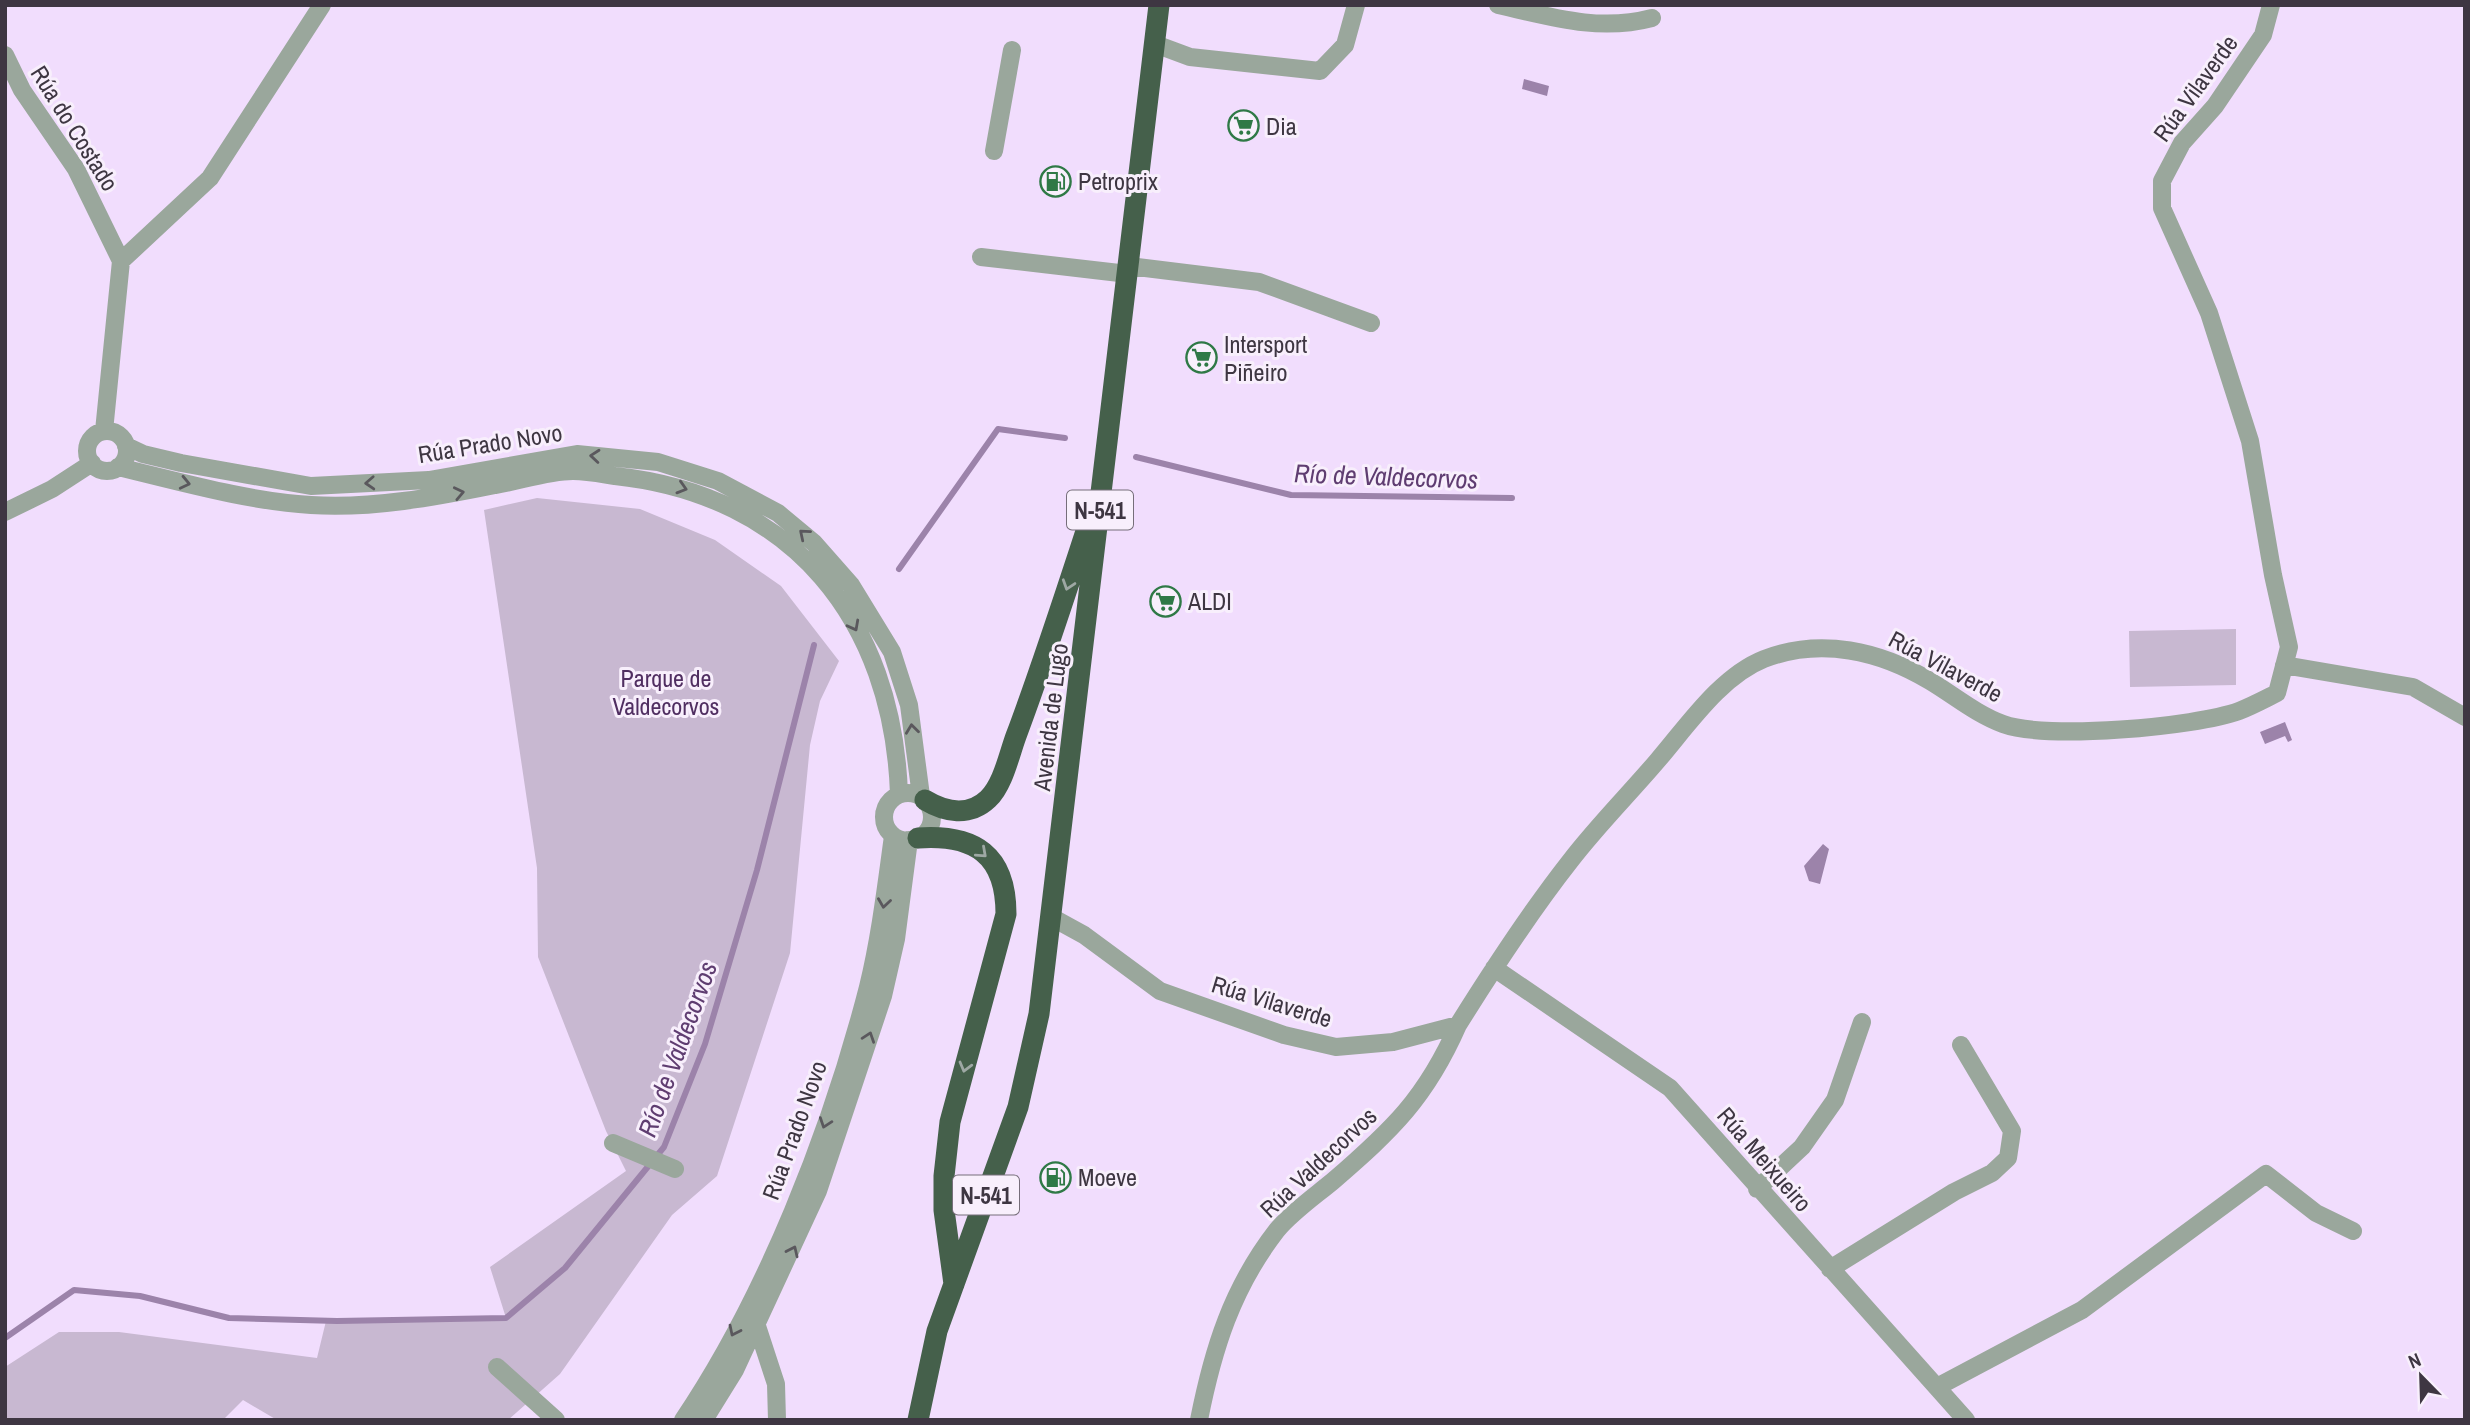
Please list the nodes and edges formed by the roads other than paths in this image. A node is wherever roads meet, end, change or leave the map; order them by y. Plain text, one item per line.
1 (322, 5) edge
2 (1159, 5) edge
3 (1356, 5) edge
4 (1498, 5) edge
5 (2271, 5) edge
6 (1652, 18) dead end
7 (1155, 44) junction
8 (1012, 50) dead end
9 (5, 55) edge
10 (994, 151) dead end
11 (981, 257) dead end
12 (121, 261) junction
13 (1128, 270) junction
14 (1371, 323) dead end
15 (104, 431) junction
16 (126, 446) junction
17 (92, 463) junction
18 (118, 467) junction
19 (1105, 473) junction
20 (5, 512) edge
21 (2284, 665) junction
22 (2465, 717) edge
23 (899, 794) junction
24 (923, 798) junction
25 (907, 838) junction
26 (1053, 918) junction
27 (1494, 968) junction
28 (1862, 1022) dead end
29 (1458, 1025) junction
30 (1961, 1045) dead end
31 (613, 1143) dead end
32 (675, 1170) dead end
33 (1757, 1189) junction
34 (2353, 1231) dead end
35 (1830, 1269) junction
36 (954, 1284) junction
37 (757, 1326) junction
38 (497, 1367) dead end
39 (1937, 1387) junction
40 (556, 1420) edge
41 (683, 1420) edge
42 (704, 1420) edge
43 (777, 1420) edge
44 (918, 1420) edge
45 (1199, 1420) edge
46 (1966, 1420) edge

1 - 12 street
2 - 7 highway, Avenida de Lugo / N-541
3 - 7 street
4 - 6 street
5 - 21 street, Rúa Vilaverde
7 - 13 highway, Avenida de Lugo / N-541
8 - 10 street
9 - 12 street, Rúa do Costado
11 - 13 street
12 - 15 street
13 - 14 street
13 - 19 highway, Avenida de Lugo / N-541
15 - 16 street
15 - 17 street
16 - 18 street
24 -> 16 street, Rúa Prado Novo
17 - 18 street
17 - 20 street
18 -> 23 street, Rúa Prado Novo
19 -> 24 highway
19 - 26 highway, Avenida de Lugo / N-541
21 - 22 street
21 - 27 street, Rúa Vilaverde
23 - 24 street
23 - 25 street
24 - 25 street
25 -> 36 highway
37 -> 25 street, Rúa Prado Novo
25 -> 41 street, Rúa Prado Novo
26 - 29 street, Rúa Vilaverde
26 - 36 highway, Avenida de Lugo / N-541
27 - 29 street, Rúa Vilaverde
27 - 33 street, Rúa Meixueiro
28 - 33 street
29 - 45 street, Rúa Valdecorvos
30 - 35 street
31 - 32 street
33 - 35 street, Rúa Meixueiro
34 - 39 street
35 - 39 street, Rúa Meixueiro
36 - 44 highway, Avenida de Lugo / N-541
37 - 42 street, Rúa Prado Novo
37 - 43 street
38 - 40 street
39 - 46 street, Rúa Meixueiro

